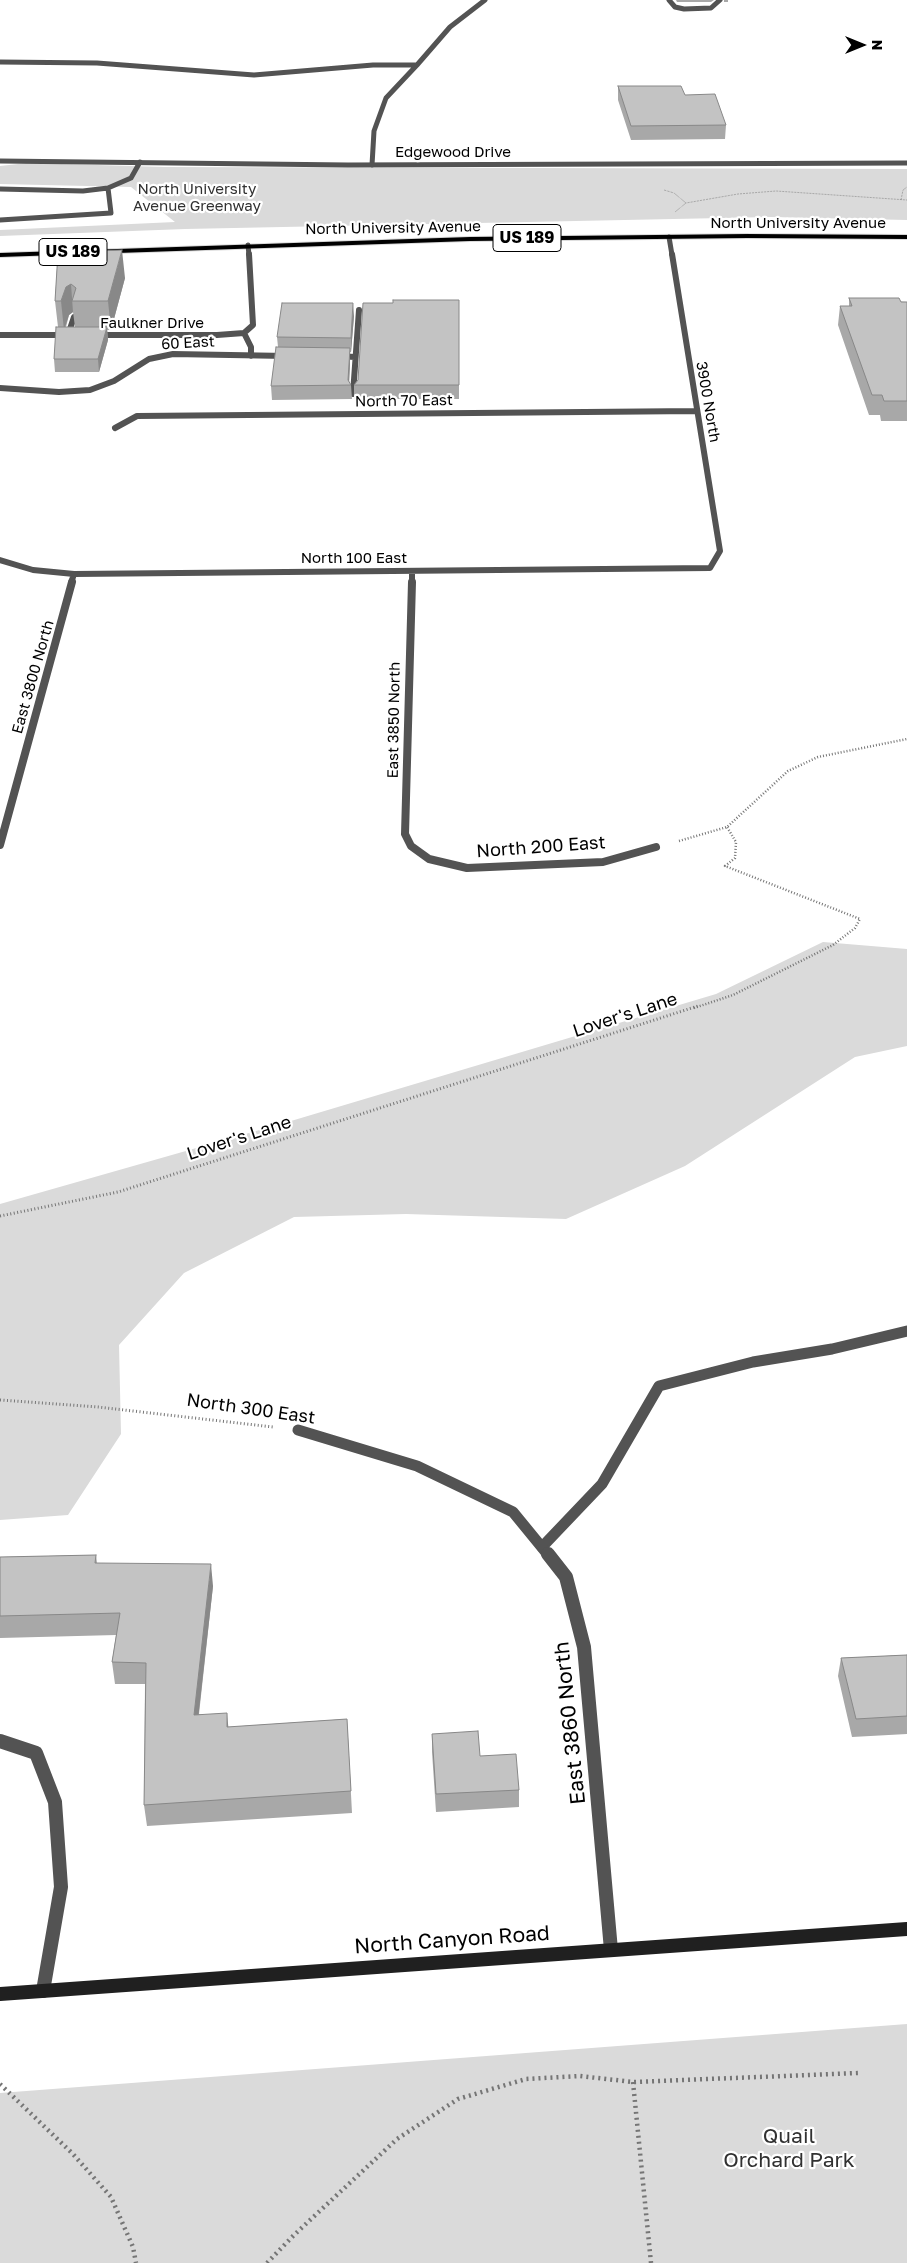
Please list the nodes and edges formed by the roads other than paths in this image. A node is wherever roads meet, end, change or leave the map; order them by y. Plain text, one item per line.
1 (485, 0) edge
2 (669, 0) edge
3 (720, 0) edge
4 (0, 62) edge
5 (417, 64) junction
6 (0, 161) edge
7 (140, 162) junction
8 (907, 163) edge
9 (372, 165) junction
10 (108, 188) junction
11 (0, 189) edge
12 (0, 220) edge
13 (669, 237) junction
14 (907, 237) edge
15 (248, 245) junction
16 (0, 255) edge
17 (358, 310) dead end
18 (74, 317) edge
19 (244, 333) junction
20 (0, 335) edge
21 (68, 335) junction
22 (78, 335) edge
23 (88, 335) edge
24 (251, 356) junction
25 (298, 356) edge
26 (327, 356) edge
27 (355, 357) junction
28 (0, 388) edge
29 (353, 394) edge
30 (696, 411) junction
31 (115, 428) dead end
32 (0, 560) edge
33 (710, 568) joint
34 (412, 571) junction
35 (74, 574) junction
36 (0, 845) edge
37 (656, 847) road end
38 (429, 858) joint
39 (907, 1331) edge
40 (298, 1430) road end
41 (513, 1512) joint
42 (542, 1547) junction
43 (0, 1742) edge
44 (907, 1929) edge
45 (611, 1950) junction
46 (43, 1991) junction
47 (0, 1994) edge

1 - 5 street
2 - 3 street
4 - 5 street
5 - 9 street
6 - 7 street, Edgewood Drive
7 - 9 street, Edgewood Drive
7 - 10 street
8 - 9 street, Edgewood Drive
10 - 11 street
10 - 12 street
13 - 14 highway, North University Avenue / US 189
13 - 15 highway, North University Avenue / US 189
13 - 30 street, 3900 North
15 - 16 highway, North University Avenue / US 189
15 - 19 street
17 - 27 street
18 - 21 street
19 - 23 street, Faulkner Drive
19 - 24 street
20 - 21 street, Faulkner Drive
21 - 22 street, Faulkner Drive
24 - 25 street, 60 East
24 - 28 street, 60 East
26 - 27 street
27 - 29 street
30 - 31 street, North 70 East
30 - 33 street, 3900 North
32 - 35 street, North 100 East
33 - 34 street, North 100 East
34 - 35 street, North 100 East
34 - 38 street, East 3850 North
35 - 36 street, East 3800 North
37 - 38 street, North 200 East
39 - 42 street
40 - 41 street, North 300 East
41 - 42 street, East 3860 North
42 - 45 street, East 3860 North
43 - 46 street
44 - 45 main road, North Canyon Road
45 - 46 main road, North Canyon Road
46 - 47 main road, North Canyon Road

